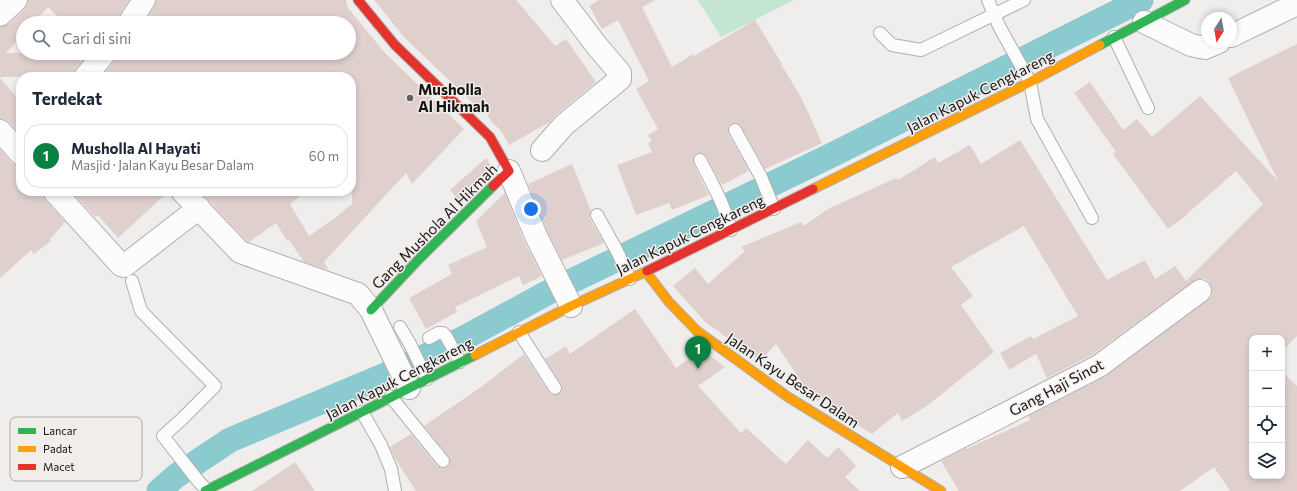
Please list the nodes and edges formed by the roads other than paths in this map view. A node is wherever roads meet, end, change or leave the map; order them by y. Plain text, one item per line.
1 (16, 0) edge
2 (144, 0) edge
3 (358, 0) edge
4 (562, 0) edge
5 (988, 0) edge
6 (1024, 0) edge
7 (1185, 0) edge
8 (1297, 4) edge
9 (0, 15) edge
10 (995, 15) junction
11 (134, 16) edge
12 (1144, 22) junction
13 (880, 33) dead end
14 (1237, 33) edge
15 (1114, 37) junction
16 (1201, 47) edge
17 (99, 60) edge
18 (89, 72) edge
19 (1028, 78) junction
20 (1148, 108) dead end
21 (735, 130) dead end
22 (2, 136) edge
23 (16, 149) edge
24 (542, 150) dead end
25 (700, 160) dead end
26 (509, 171) junction
27 (59, 196) edge
28 (187, 196) edge
29 (773, 206) junction
30 (199, 208) junction
31 (597, 215) dead end
32 (1092, 218) dead end
33 (730, 226) junction
34 (646, 272) junction
35 (628, 275) junction
36 (132, 281) dead end
37 (1200, 291) dead end
38 (568, 301) junction
39 (371, 310) junction
40 (519, 332) junction
41 (394, 335) junction
42 (429, 338) dead end
43 (458, 358) junction
44 (411, 384) junction
45 (555, 388) dead end
46 (362, 412) junction
47 (443, 461) dead end
48 (902, 467) junction
49 (204, 488) edge
50 (395, 491) edge
51 (941, 491) edge

1 - 9 street
2 - 11 street
3 - 26 street, Gang Mushola Al Hikmah
4 - 24 street
5 - 10 lane
6 - 10 lane
7 - 12 street, Jalan Kapuk Cengkareng
8 - 14 street
10 - 13 lane
10 - 19 lane
12 - 15 street, Jalan Kapuk Cengkareng
12 - 16 street
15 - 19 street, Jalan Kapuk Cengkareng
15 - 20 lane
17 - 18 street
19 - 29 street, Jalan Kapuk Cengkareng
19 - 32 lane
21 - 29 lane
22 - 23 street
25 - 33 lane
26 - 38 street
26 - 39 street, Gang Mushola Al Hikmah
27 - 30 street
28 - 30 street
29 - 33 street, Jalan Kapuk Cengkareng
30 - 39 street
31 - 35 lane
33 - 34 street, Jalan Kapuk Cengkareng
34 - 35 street, Jalan Kapuk Cengkareng
34 - 48 street, Jalan Kayu Besar Dalam
35 - 38 street, Jalan Kapuk Cengkareng
36 - 49 lane
37 - 48 street, Gang Haji Sinot
38 - 40 street, Jalan Kapuk Cengkareng
39 - 41 street
40 - 43 street, Jalan Kapuk Cengkareng
40 - 45 lane
41 - 44 street
41 - 44 lane
42 - 43 lane
43 - 44 street, Jalan Kapuk Cengkareng
44 - 46 street, Jalan Kapuk Cengkareng
44 - 47 lane
46 - 49 street, Jalan Kapuk Cengkareng
46 - 50 lane
48 - 51 street, Jalan Kayu Besar Dalam

